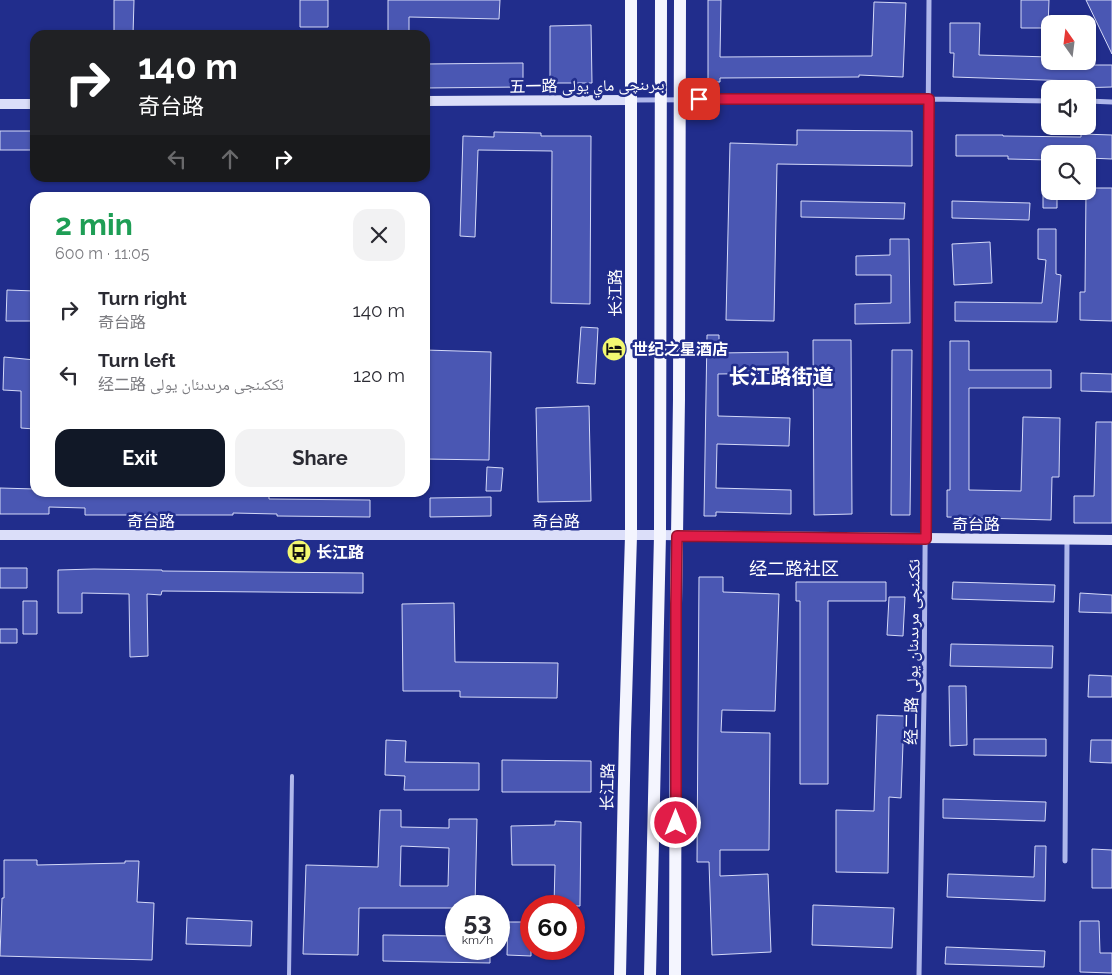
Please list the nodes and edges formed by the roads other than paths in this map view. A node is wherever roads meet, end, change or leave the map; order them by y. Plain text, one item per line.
1 (631, 0) edge
2 (661, 0) edge
3 (680, 0) edge
4 (929, 0) edge
5 (660, 99) junction
6 (680, 99) junction
7 (929, 99) junction
8 (632, 100) junction
9 (430, 101) edge
10 (1041, 101) edge
11 (1096, 101) edge
12 (1112, 102) edge
13 (0, 104) edge
14 (30, 104) edge
15 (0, 535) edge
16 (631, 536) junction
17 (660, 536) junction
18 (677, 536) junction
19 (926, 539) junction
20 (1068, 540) junction
21 (1112, 540) edge
22 (292, 776) dead end
23 (1065, 861) dead end
24 (289, 975) edge
25 (620, 975) edge
26 (650, 975) edge
27 (675, 975) edge
28 (919, 975) edge

1 - 8 main road, 长江路
2 - 5 main road
3 - 6 main road
4 - 7 street, 经二路 ئككىنجى مرىدىئان يولى
5 - 6 street, 五一路 بىرىنچى ماي يولى
5 - 8 street, 五一路 بىرىنچى ماي يولى
5 - 17 main road
6 - 7 street, 五一路 بىرىنچى ماي يولى
6 - 18 main road
7 - 10 street, 五一路 بىرىنچى ماي يولى
7 - 19 street, 经二路 ئككىنجى مرىدىئان يولى
8 - 9 street, 五一路 بىرىنچى ماي يولى
8 - 16 main road, 长江路
11 - 12 street
13 - 14 street
15 - 16 street, 奇台路
16 - 17 street, 奇台路
16 - 25 main road, 长江路
17 - 18 street, 奇台路
17 - 26 main road
18 - 19 street, 奇台路
18 - 27 main road
19 - 20 street, 奇台路
19 - 28 street, 经二路 ئككىنجى مرىدىئان يولى
20 - 21 street, 奇台路
20 - 23 street
22 - 24 lane

